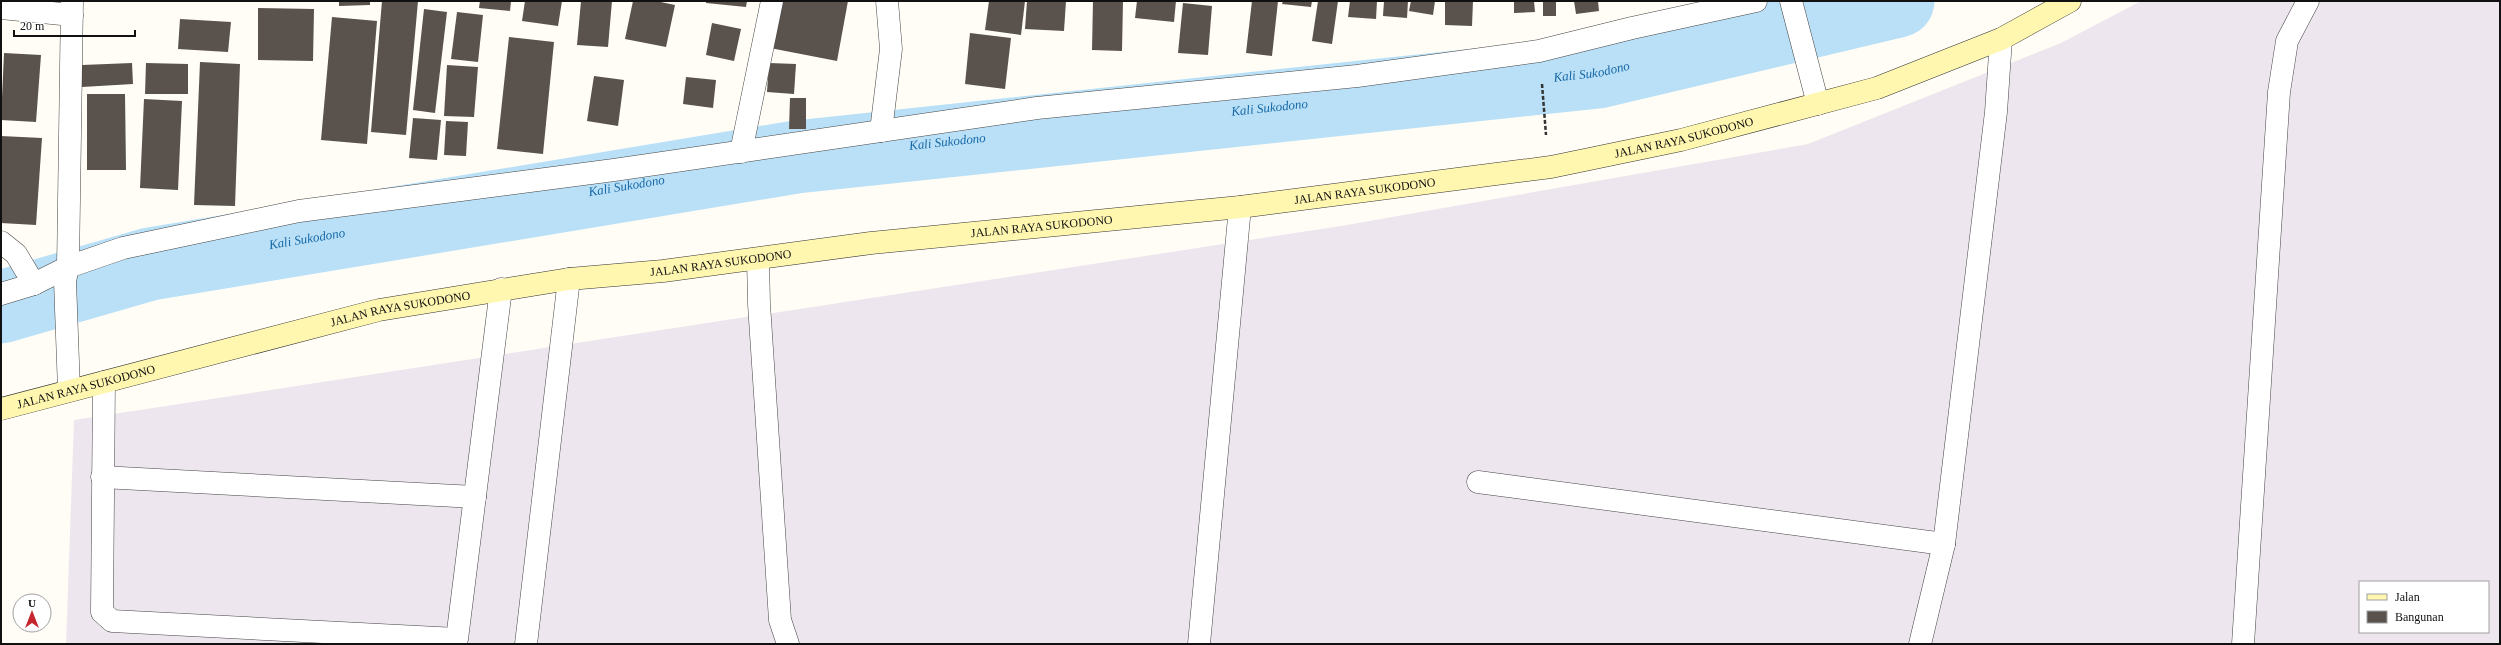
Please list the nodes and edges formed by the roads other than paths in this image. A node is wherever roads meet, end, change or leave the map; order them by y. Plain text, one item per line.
1 (772, 1) edge
2 (887, 1) edge
3 (1756, 1) edge
4 (2070, 1) edge
5 (2308, 1) edge
6 (1792, 4) edge
7 (1, 8) edge
8 (72, 8) edge
9 (2001, 39) junction
10 (1818, 104) junction
11 (881, 131) junction
12 (741, 152) junction
13 (1240, 207) junction
14 (1, 242) edge
15 (758, 259) junction
16 (66, 274) junction
17 (569, 279) junction
18 (34, 284) junction
19 (502, 290) junction
20 (1, 294) edge
21 (104, 382) junction
22 (69, 390) junction
23 (1, 409) edge
24 (102, 477) junction
25 (1478, 482) dead end
26 (475, 497) junction
27 (1944, 544) junction
28 (457, 642) edge
29 (526, 644) edge
30 (788, 644) edge
31 (1199, 644) edge
32 (1920, 644) edge
33 (2243, 644) edge

1 - 12 street
2 - 11 street
3 - 11 street
4 - 9 main road, JALAN RAYA SUKODONO
5 - 33 street
6 - 10 street
7 - 8 street
8 - 16 street
9 - 10 main road, JALAN RAYA SUKODONO
9 - 27 street
10 - 13 main road, JALAN RAYA SUKODONO
11 - 12 street
12 - 16 street
13 - 15 main road, JALAN RAYA SUKODONO
13 - 31 street
14 - 18 street
15 - 17 main road, JALAN RAYA SUKODONO
15 - 30 street
16 - 18 street
16 - 22 street
17 - 19 main road, JALAN RAYA SUKODONO
17 - 29 street
18 - 20 street
19 - 21 main road, JALAN RAYA SUKODONO
19 - 26 street
21 - 22 main road, JALAN RAYA SUKODONO
21 - 24 street
22 - 23 main road, JALAN RAYA SUKODONO
24 - 26 street
24 - 28 street
25 - 27 street
26 - 28 street
27 - 32 street

